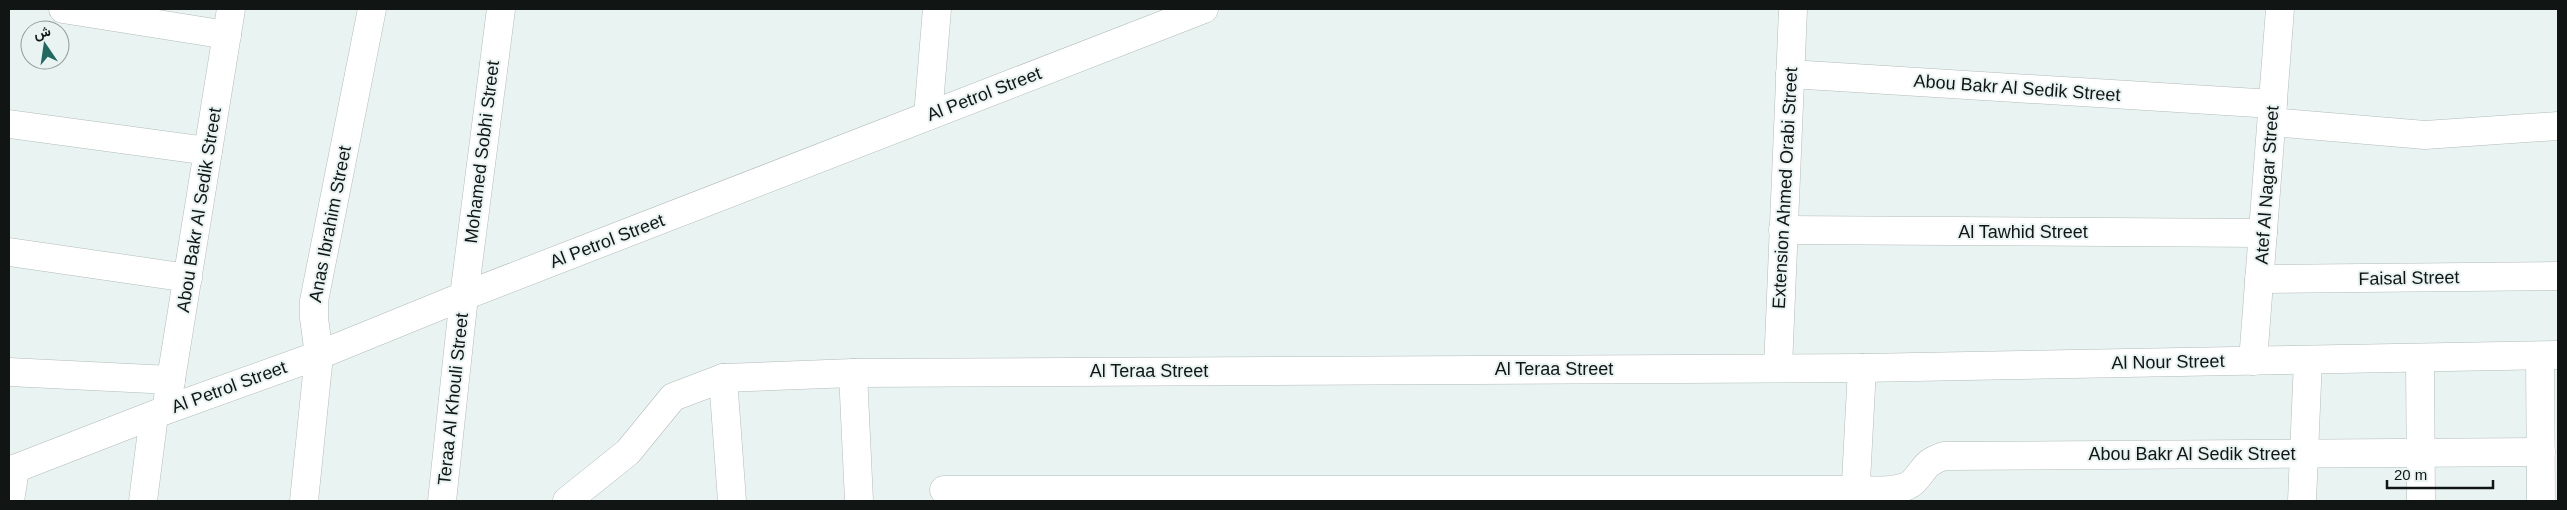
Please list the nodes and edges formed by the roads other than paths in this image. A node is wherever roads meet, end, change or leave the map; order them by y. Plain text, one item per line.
1 (63, 9) edge
2 (231, 9) edge
3 (372, 9) edge
4 (501, 9) edge
5 (937, 9) edge
6 (1204, 9) edge
7 (1793, 9) edge
8 (2280, 9) edge
9 (98, 12) edge
10 (227, 35) junction
11 (1790, 74) junction
12 (2272, 113) junction
13 (928, 116) junction
14 (9, 124) edge
15 (2558, 126) edge
16 (208, 152) junction
17 (1783, 230) junction
18 (2263, 233) junction
19 (9, 252) edge
20 (2558, 276) edge
21 (188, 278) junction
22 (2259, 280) junction
23 (464, 296) junction
24 (320, 355) junction
25 (2549, 356) edge
26 (2420, 358) junction
27 (2308, 360) junction
28 (2253, 361) junction
29 (1778, 368) junction
30 (1862, 368) junction
31 (9, 372) edge
32 (853, 373) junction
33 (723, 378) junction
34 (171, 380) junction
35 (160, 413) junction
36 (2421, 452) junction
37 (2541, 452) junction
38 (2304, 453) junction
39 (12, 470) edge
40 (944, 490) dead end
41 (1855, 496) edge
42 (10, 501) edge
43 (143, 501) edge
44 (304, 501) edge
45 (442, 501) edge
46 (567, 501) edge
47 (732, 501) edge
48 (858, 501) edge
49 (2302, 501) edge
50 (2421, 501) edge
51 (2541, 501) edge

1 - 9 street
2 - 10 street, Abou Bakr Al Sedik Street
3 - 24 street, Anas Ibrahim Street
4 - 23 street, Mohamed Sobhi Street
5 - 13 street
6 - 13 street, Al Petrol Street
7 - 11 street, Extension Ahmed Orabi Street
8 - 12 street, Atef Al Nagar Street
9 - 10 street
10 - 16 street, Abou Bakr Al Sedik Street
11 - 12 street, Abou Bakr Al Sedik Street
11 - 17 street, Extension Ahmed Orabi Street
12 - 15 street, Abou Bakr Al Sedik Street
12 - 18 street, Atef Al Nagar Street
13 - 23 street, Al Petrol Street
14 - 16 street
16 - 21 street, Abou Bakr Al Sedik Street
17 - 18 street, Al Tawhid Street
17 - 29 street, Extension Ahmed Orabi Street
18 - 22 street, Atef Al Nagar Street
19 - 21 street
20 - 22 street, Faisal Street
21 - 34 street, Abou Bakr Al Sedik Street
22 - 28 street, Atef Al Nagar Street
23 - 24 street, Al Petrol Street
23 - 45 street, Teraa Al Khouli Street
24 - 35 street, Al Petrol Street
24 - 44 street, Anas Ibrahim Street
25 - 26 street, Al Nour Street
25 - 37 street
26 - 27 street, Al Nour Street
26 - 36 street
27 - 28 street, Al Nour Street
27 - 38 street
28 - 30 street, Al Nour Street
29 - 30 street, Al Nour Street
29 - 32 street, Al Teraa Street
30 - 41 street
31 - 34 street
32 - 33 street, Al Teraa Street
32 - 48 street
33 - 46 street, Al Teraa Street
33 - 47 street
34 - 35 street, Abou Bakr Al Sedik Street
35 - 39 street, Al Petrol Street
35 - 43 street, Abou Bakr Al Sedik Street
36 - 37 street, Abou Bakr Al Sedik Street
36 - 38 street, Abou Bakr Al Sedik Street
36 - 50 street
37 - 51 street
38 - 41 street, Abou Bakr Al Sedik Street
38 - 49 street
39 - 42 street
40 - 41 street, Abou Bakr Al Sedik Street

